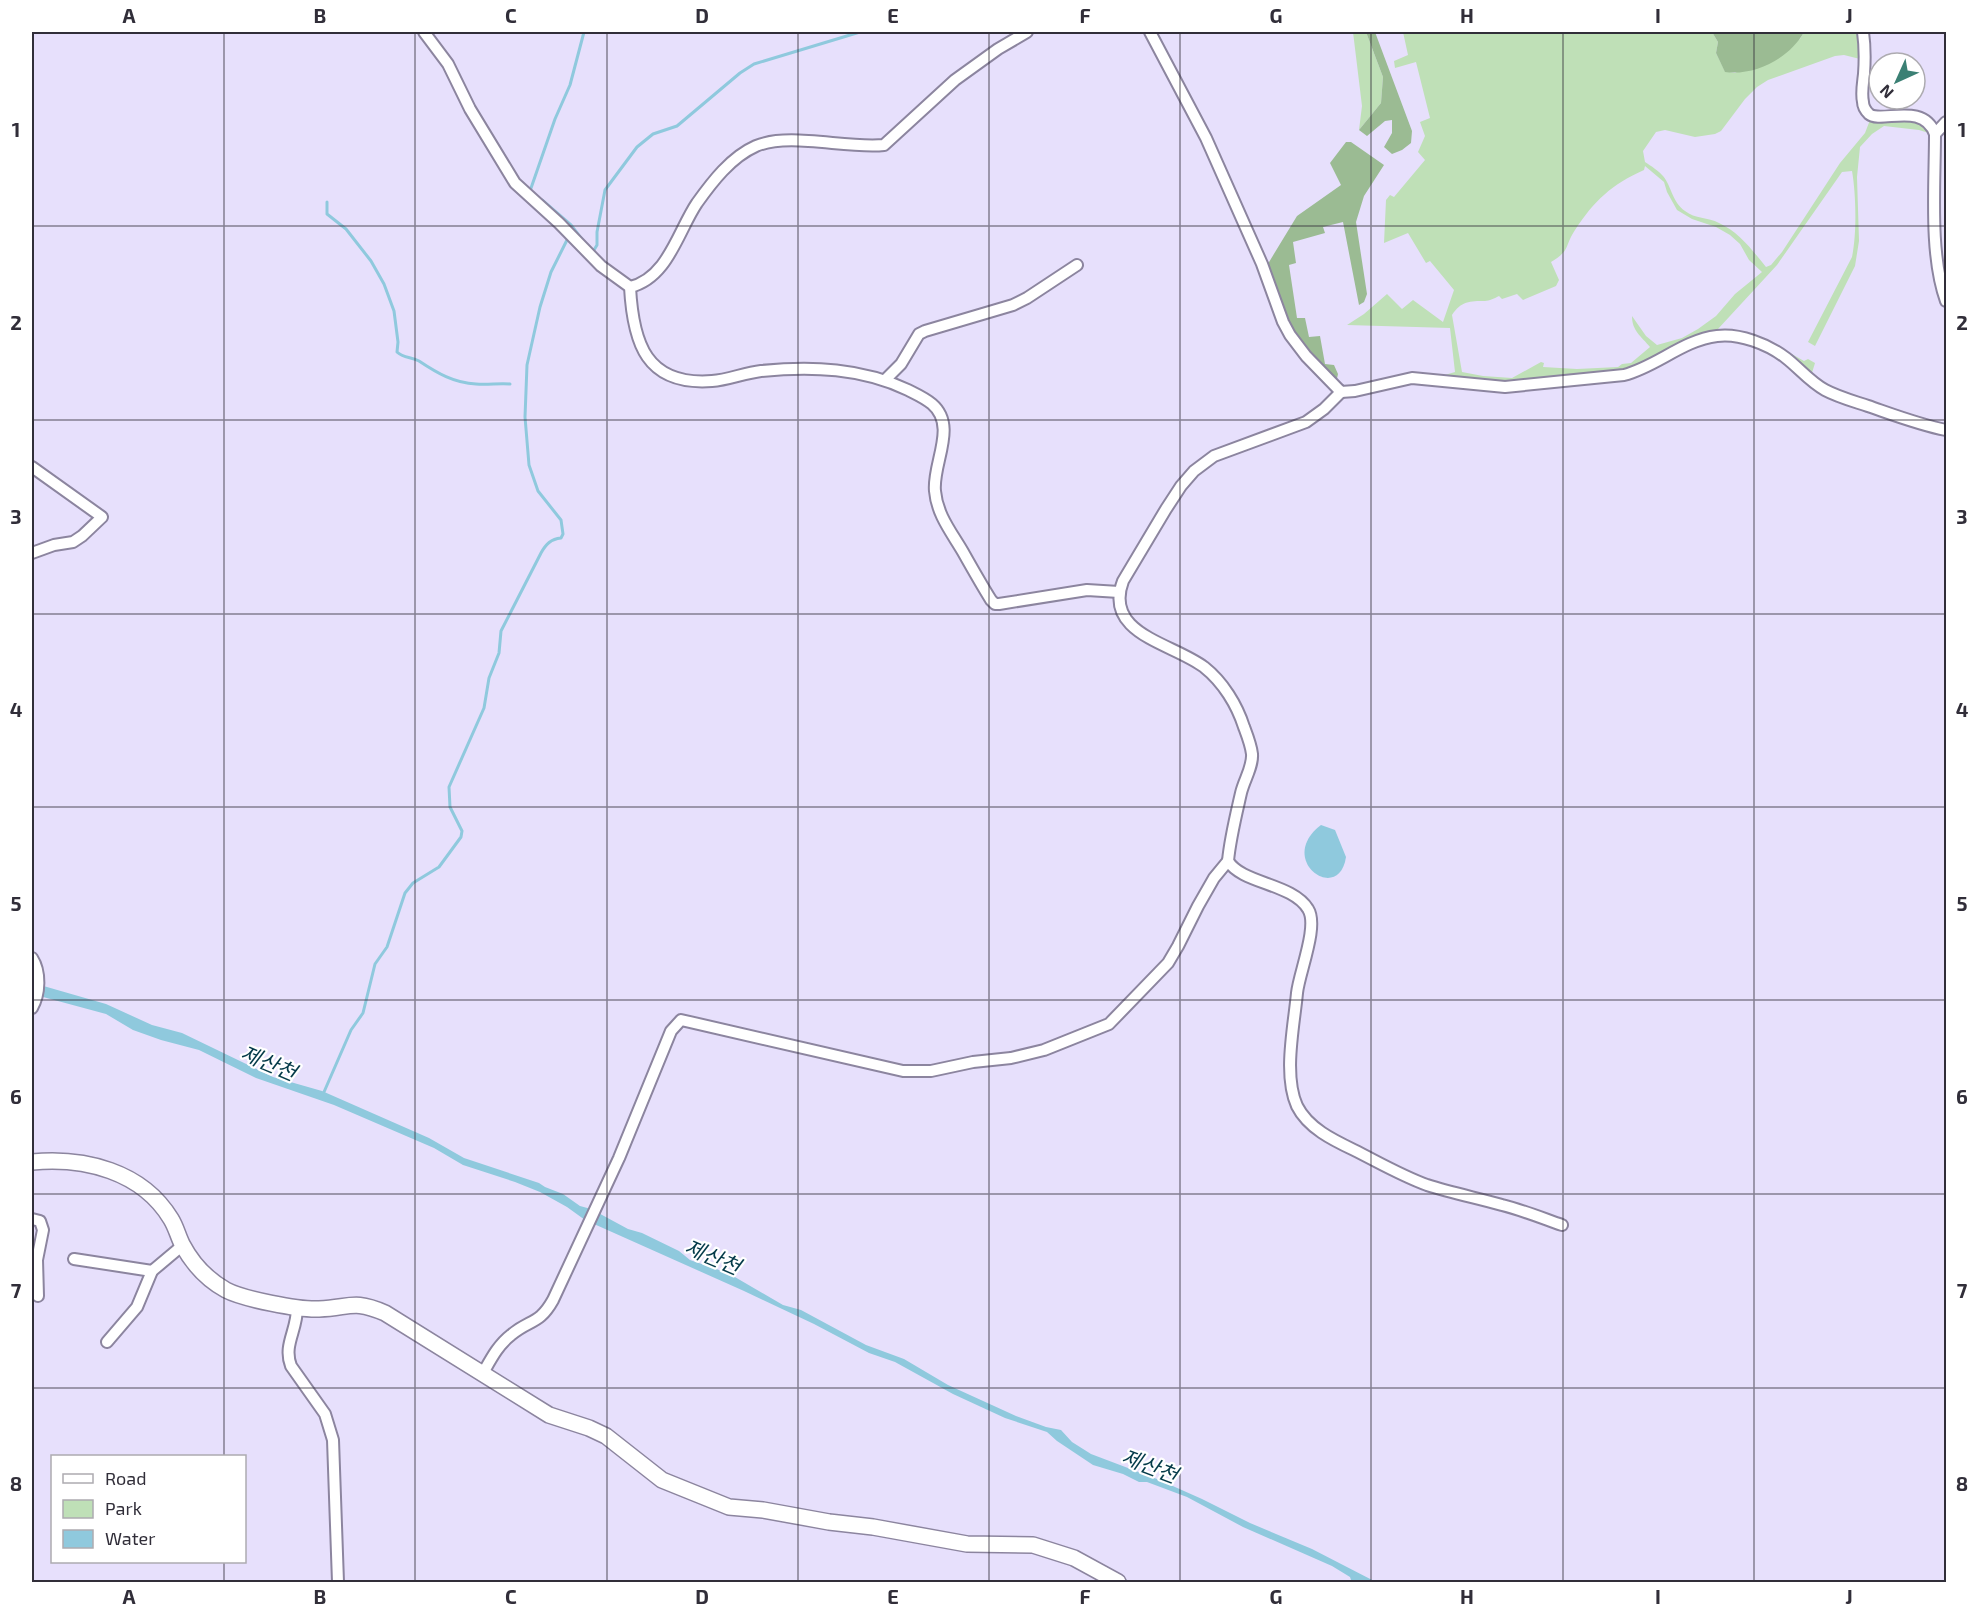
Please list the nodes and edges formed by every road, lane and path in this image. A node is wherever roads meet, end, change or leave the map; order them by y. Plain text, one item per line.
1 (424, 32) edge
2 (1027, 32) edge
3 (1150, 32) edge
4 (1863, 32) edge
5 (1947, 122) edge
6 (1935, 134) junction
7 (1077, 265) dead end
8 (630, 287) junction
9 (1947, 301) edge
10 (885, 380) junction
11 (1341, 392) junction
12 (1947, 430) edge
13 (32, 466) edge
14 (32, 553) edge
15 (1119, 592) junction
16 (1228, 861) junction
17 (32, 958) edge
18 (33, 1006) edge
19 (32, 1162) edge
20 (32, 1219) edge
21 (1562, 1226) dead end
22 (183, 1245) junction
23 (74, 1259) dead end
24 (152, 1271) junction
25 (38, 1296) dead end
26 (297, 1308) junction
27 (107, 1342) dead end
28 (483, 1373) junction
29 (338, 1582) edge
30 (1118, 1582) edge

1 - 8 street
2 - 8 street
3 - 11 street
4 - 6 street
5 - 6 street
6 - 9 street
7 - 10 street
8 - 10 street
10 - 15 street
11 - 12 street
11 - 15 street
13 - 14 street
15 - 16 street
16 - 21 street
16 - 28 street
17 - 18 street
19 - 22 street
20 - 25 street
22 - 24 street
22 - 26 street
23 - 24 street
24 - 27 street
26 - 28 street
26 - 29 street
28 - 30 street

